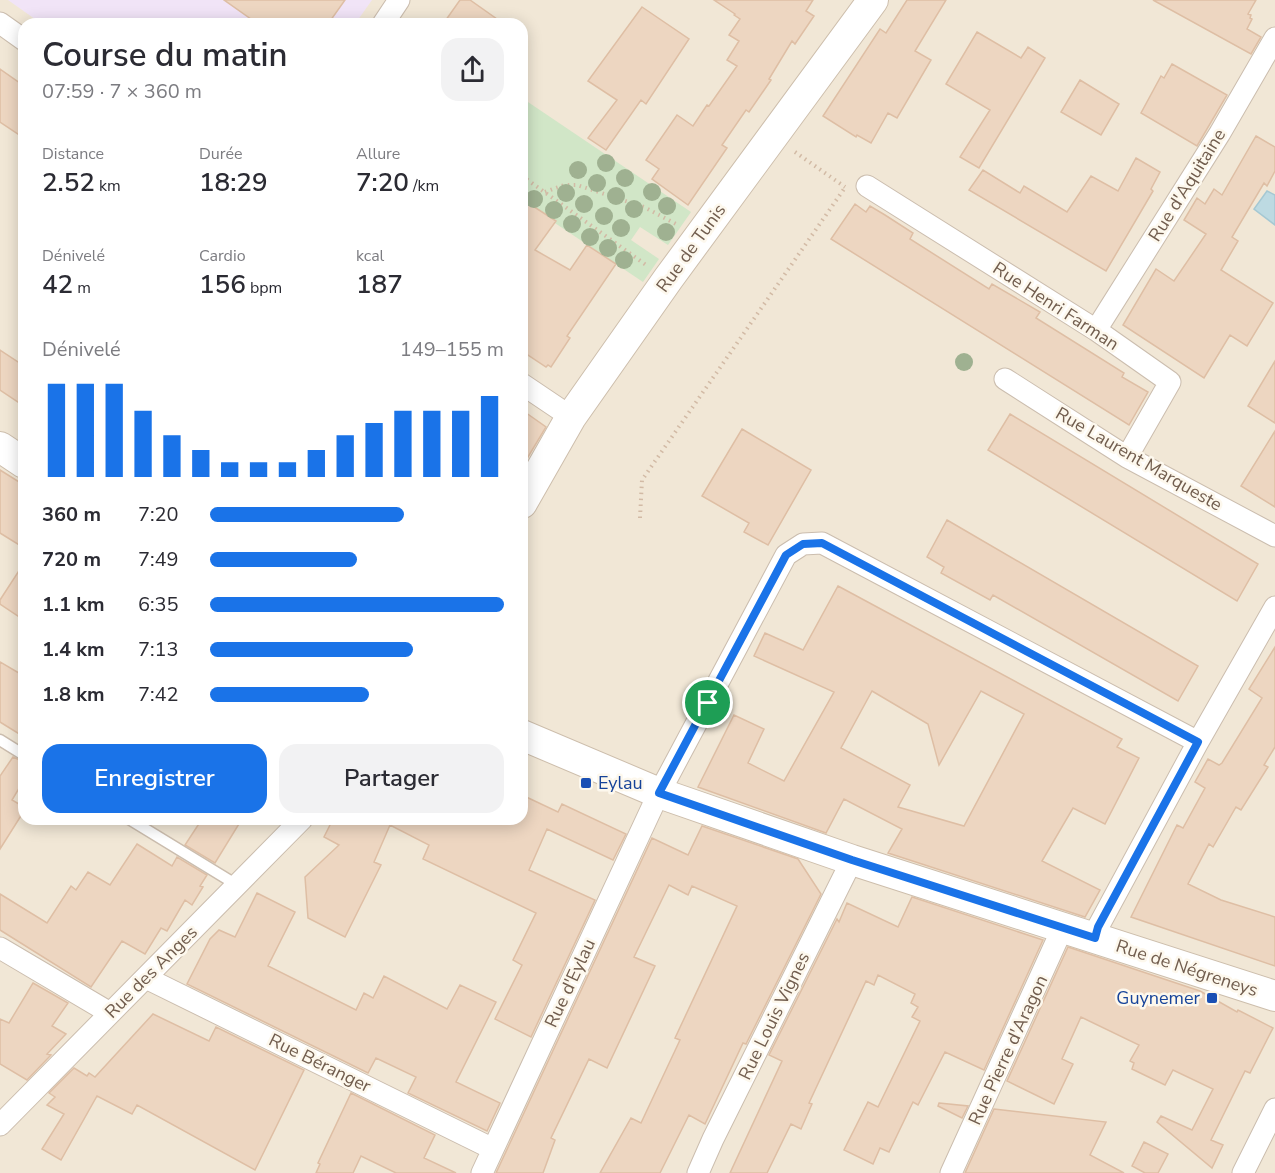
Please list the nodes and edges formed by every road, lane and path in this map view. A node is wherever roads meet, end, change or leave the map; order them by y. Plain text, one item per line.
1 (399, 0) edge
2 (873, 0) edge
3 (386, 18) edge
4 (0, 23) edge
5 (18, 36) edge
6 (1275, 38) edge
7 (773, 136) junction
8 (528, 180) edge
9 (867, 186) dead end
10 (545, 192) junction
11 (699, 238) junction
12 (668, 279) junction
13 (1096, 330) junction
14 (1005, 379) dead end
15 (528, 388) edge
16 (571, 417) junction
17 (0, 447) edge
18 (1127, 457) junction
19 (18, 459) edge
20 (528, 492) edge
21 (640, 518) dead end
22 (1275, 536) edge
23 (1275, 607) edge
24 (528, 738) edge
25 (0, 741) edge
26 (1198, 742) junction
27 (18, 752) edge
28 (659, 793) junction
29 (139, 825) edge
30 (296, 825) edge
31 (852, 860) junction
32 (237, 885) junction
33 (1063, 927) junction
34 (1095, 938) junction
35 (3, 954) edge
36 (146, 978) junction
37 (1275, 996) edge
38 (110, 1013) junction
39 (1275, 1109) edge
40 (0, 1125) edge
41 (493, 1149) junction
42 (482, 1173) edge
43 (698, 1173) edge
44 (951, 1173) edge
45 (1243, 1173) edge

1 - 3 street
2 - 7 street, Rue de Tunis
4 - 5 street
6 - 13 street, Rue d'Aquitaine
7 - 11 street, Rue de Tunis
7 - 21 path
8 - 10 path
9 - 13 street, Rue Henri Farman
10 - 11 path
10 - 12 path
11 - 12 street, Rue de Tunis
12 - 16 street, Rue de Tunis
13 - 18 street, Rue Henri Farman
14 - 18 street, Rue Laurent Marqueste
15 - 16 street
16 - 20 street, Rue de Tunis
17 - 19 street
18 - 22 street, Rue Laurent Marqueste
23 - 26 street
24 - 28 street, Rue de Négreneys
25 - 27 lane
26 - 28 street, Rue d'Eylau
26 - 34 street
28 - 31 street, Rue de Négreneys
28 - 41 street, Rue d'Eylau
29 - 32 lane
30 - 32 street, Rue des Anges
31 - 33 street, Rue de Négreneys
31 - 43 street, Rue Louis Vignes
32 - 36 street, Rue des Anges
33 - 34 street, Rue de Négreneys
33 - 44 street, Rue Pierre d'Aragon
34 - 37 street, Rue de Négreneys
35 - 38 street
36 - 38 street, Rue des Anges
36 - 41 street, Rue Béranger
38 - 40 street, Rue des Anges
39 - 45 street
41 - 42 street, Rue d'Eylau

